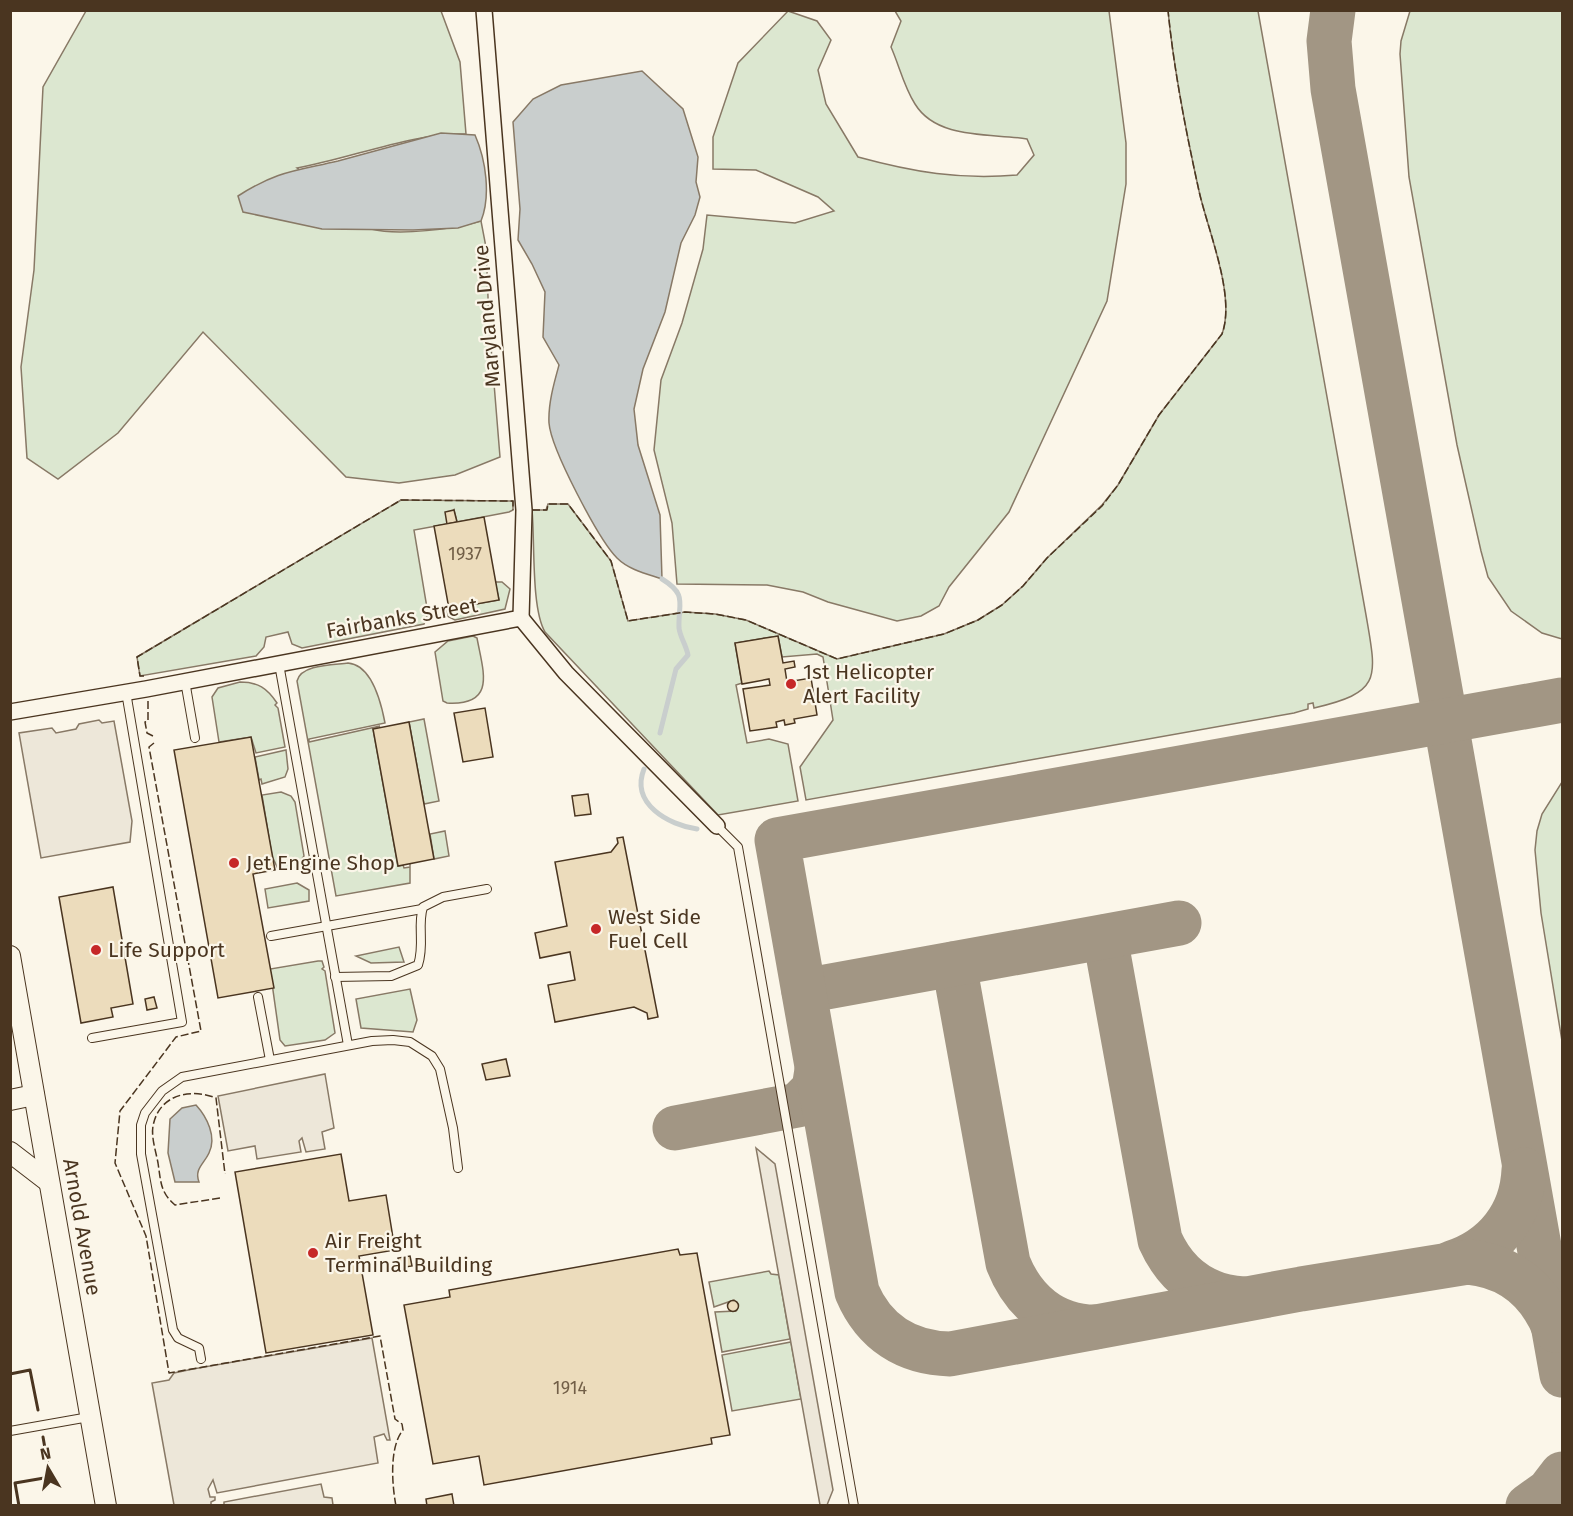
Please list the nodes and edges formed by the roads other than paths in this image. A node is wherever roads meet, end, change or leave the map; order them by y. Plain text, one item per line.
1 (484, 10) edge
2 (521, 618) junction
3 (279, 662) junction
4 (185, 681) junction
5 (126, 692) junction
6 (10, 712) edge
7 (195, 738) dead end
8 (717, 826) joint
9 (487, 889) dead end
10 (422, 909) junction
11 (326, 926) junction
12 (271, 936) dead end
13 (10, 956) edge
14 (335, 977) junction
15 (258, 997) dead end
16 (92, 1038) dead end
17 (348, 1045) junction
18 (270, 1060) junction
19 (34, 1095) junction
20 (10, 1100) edge
21 (10, 1152) edge
22 (459, 1168) dead end
23 (49, 1182) junction
24 (201, 1359) dead end
25 (91, 1416) junction
26 (10, 1431) edge
27 (106, 1506) edge
28 (854, 1506) edge

1 - 2 street, Maryland Drive
2 - 3 street, Fairbanks Street
2 - 8 street
3 - 4 street, Fairbanks Street
3 - 11 lane
4 - 5 street, Fairbanks Street
4 - 7 lane
5 - 6 street, Fairbanks Street
5 - 16 lane
8 - 28 lane
9 - 10 lane
10 - 11 lane
10 - 14 lane
11 - 12 lane
11 - 14 lane
13 - 19 street, Arnold Avenue
14 - 17 lane
15 - 18 lane
17 - 18 lane
17 - 22 lane
18 - 24 lane
19 - 20 street
19 - 23 street, Arnold Avenue
21 - 23 street
23 - 25 street, Arnold Avenue
25 - 26 lane
25 - 27 street, Arnold Avenue

